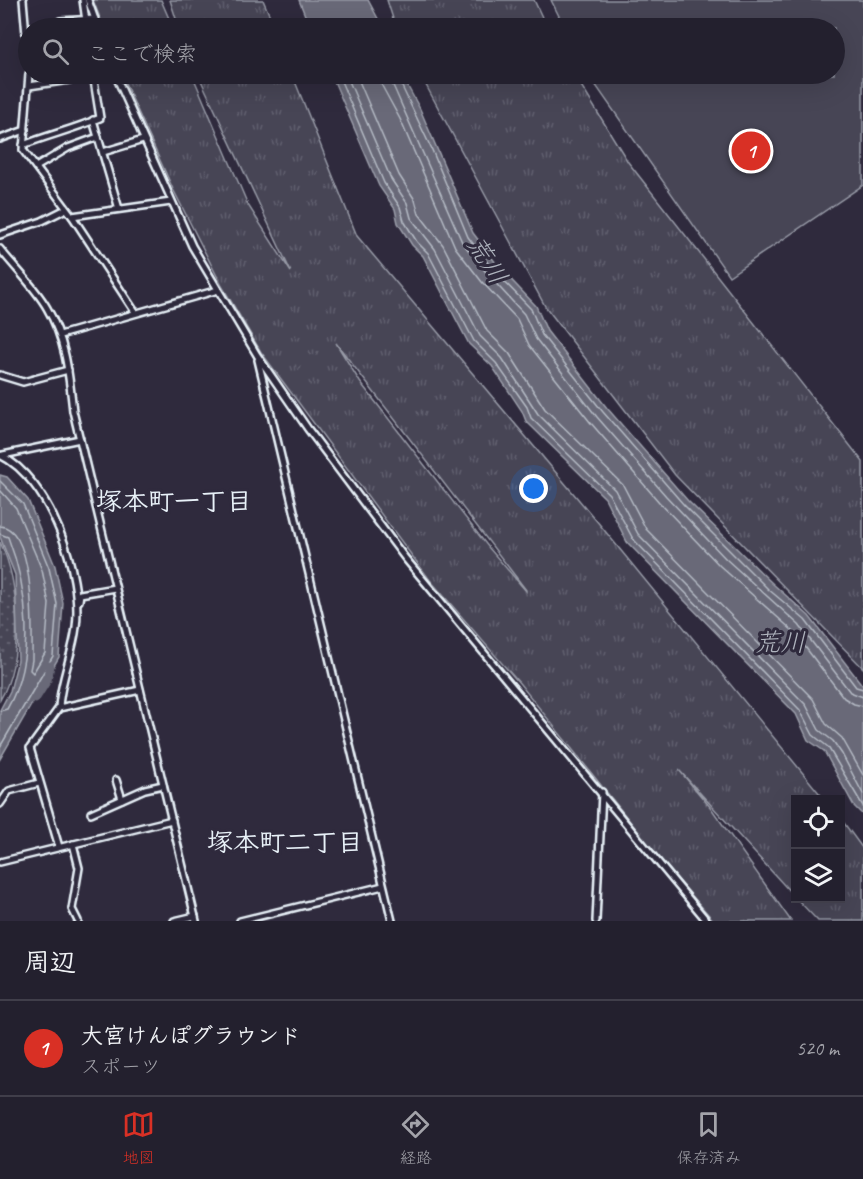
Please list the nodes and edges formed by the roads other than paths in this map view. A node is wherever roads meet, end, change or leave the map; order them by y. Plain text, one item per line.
1 (23, 0) edge
2 (83, 0) edge
3 (88, 0) edge
4 (26, 18) edge
5 (86, 18) edge
6 (95, 18) edge
7 (42, 84) edge
8 (95, 84) edge
9 (119, 84) edge
10 (29, 86) joint
11 (93, 120) junction
12 (25, 130) junction
13 (98, 137) junction
14 (0, 139) edge
15 (143, 140) junction
16 (23, 145) junction
17 (103, 152) junction
18 (36, 167) junction
19 (171, 202) junction
20 (66, 209) junction
21 (119, 209) junction
22 (72, 216) junction
23 (0, 235) edge
24 (0, 249) edge
25 (218, 290) junction
26 (135, 312) junction
27 (60, 335) junction
28 (257, 355) junction
29 (68, 370) junction
30 (0, 375) edge
31 (80, 439) junction
32 (1, 455) edge
33 (115, 588) junction
34 (78, 606) junction
35 (140, 690) junction
36 (58, 708) junction
37 (116, 780) dead end
38 (39, 783) junction
39 (163, 785) junction
40 (602, 792) junction
41 (122, 799) junction
42 (0, 804) edge
43 (91, 813) dead end
44 (172, 820) junction
45 (73, 844) junction
46 (59, 848) junction
47 (0, 862) edge
48 (383, 886) junction
49 (196, 918) edge
50 (78, 921) edge
51 (174, 921) edge
52 (240, 921) edge
53 (392, 921) edge
54 (596, 921) edge
55 (707, 921) edge

1 - 4 street
2 - 5 street
3 - 6 street
7 - 10 street
8 - 11 street
9 - 15 street
10 - 12 street
11 - 13 street
11 - 16 street
12 - 14 street
12 - 16 street
13 - 17 street
13 - 18 street
15 - 17 street
15 - 19 street
16 - 18 street
17 - 21 street
18 - 20 street
19 - 21 street
19 - 25 street
20 - 22 street
20 - 23 street
21 - 22 street
22 - 26 street
24 - 27 street
25 - 26 street
25 - 28 street
26 - 27 street
27 - 29 street
28 - 40 street
28 - 48 street
29 - 30 street
29 - 31 street
31 - 32 street
31 - 33 street
32 - 34 street
33 - 34 street
33 - 35 street
34 - 36 street
35 - 36 street
35 - 39 street
36 - 38 street
37 - 41 street
38 - 42 street
38 - 46 street
39 - 41 street
39 - 44 street
40 - 54 street
40 - 55 street
41 - 43 street
44 - 45 street
44 - 49 street
45 - 46 street
45 - 50 street
46 - 47 street
48 - 52 street
48 - 53 street
49 - 51 street

